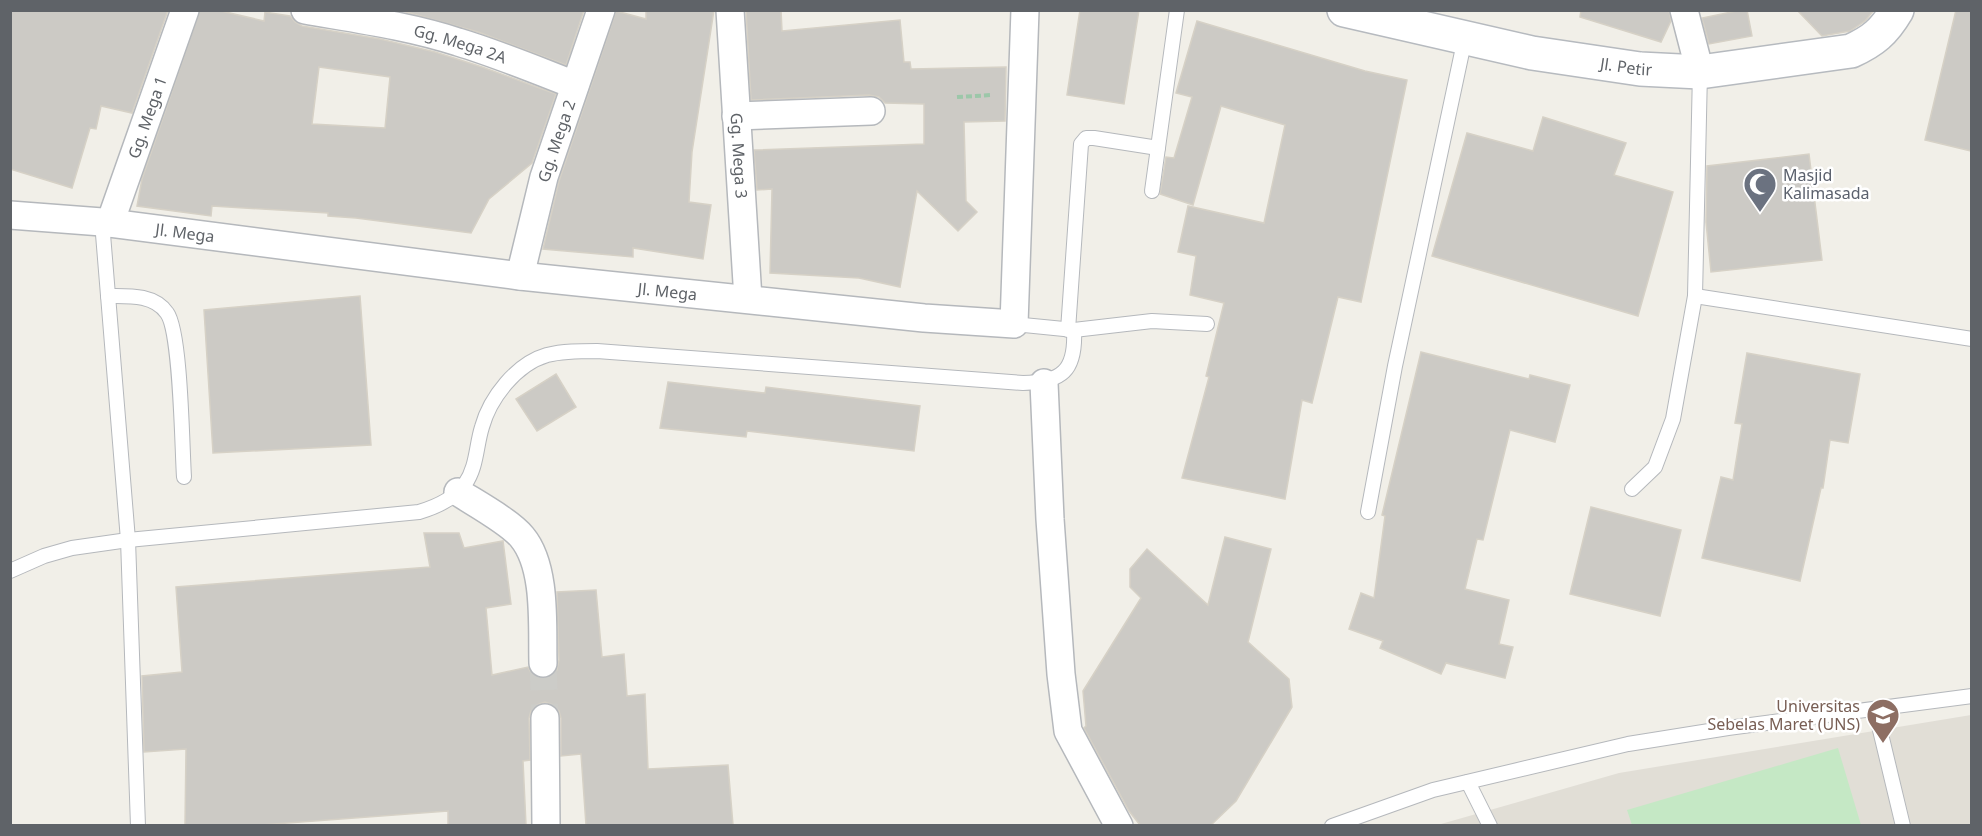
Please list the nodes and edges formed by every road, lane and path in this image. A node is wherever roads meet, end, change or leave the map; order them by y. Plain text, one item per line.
1 (185, 10) edge
2 (305, 10) edge
3 (601, 10) edge
4 (730, 10) edge
5 (1025, 10) edge
6 (1177, 10) edge
7 (1684, 10) edge
8 (1897, 10) edge
9 (1346, 11) edge
10 (378, 16) edge
11 (1465, 38) junction
12 (1700, 72) junction
13 (575, 85) junction
14 (871, 111) dead end
15 (736, 116) junction
16 (1158, 148) junction
17 (1152, 191) dead end
18 (10, 215) edge
19 (106, 223) junction
20 (520, 276) junction
21 (108, 296) junction
22 (1695, 296) junction
23 (748, 299) junction
24 (1014, 324) junction
25 (1207, 324) dead end
26 (1071, 330) junction
27 (1971, 339) edge
28 (1044, 382) junction
29 (184, 477) dead end
30 (1632, 489) dead end
31 (458, 492) junction
32 (1368, 512) dead end
33 (128, 540) junction
34 (10, 571) edge
35 (543, 663) tunnel mouth
36 (1971, 696) edge
37 (1875, 709) junction
38 (545, 718) tunnel mouth
39 (1468, 782) junction
40 (138, 825) edge
41 (546, 825) edge
42 (1119, 825) edge
43 (1332, 825) edge
44 (1490, 825) edge
45 (1904, 825) edge

1 - 19 street, Gg. Mega 1
2 - 10 street, Gg. Mega 2A
3 - 13 street, Gg. Mega 2
4 - 15 street, Gg. Mega 3
5 - 24 street
6 - 16 lane
7 - 12 street
8 - 12 main road, Jl. Petir
9 - 11 main road, Jl. Petir
10 - 13 street, Gg. Mega 2A
11 - 12 main road, Jl. Petir
11 - 32 lane
12 - 22 lane
13 - 20 street, Gg. Mega 2
14 - 15 street
15 - 23 street, Gg. Mega 3
16 - 17 lane
16 - 26 lane
18 - 19 street, Jl. Mega
19 - 20 street, Jl. Mega
19 - 21 lane
20 - 23 street, Jl. Mega
21 - 29 lane
21 - 33 lane
22 - 27 lane
22 - 30 lane
23 - 24 street, Jl. Mega
24 - 26 lane
25 - 26 lane
26 - 28 lane
28 - 31 lane
28 - 42 street
31 - 33 lane
31 - 35 street
33 - 34 lane
33 - 40 lane
36 - 37 lane
37 - 39 lane
37 - 45 lane
38 - 41 street
39 - 43 lane
39 - 44 lane

